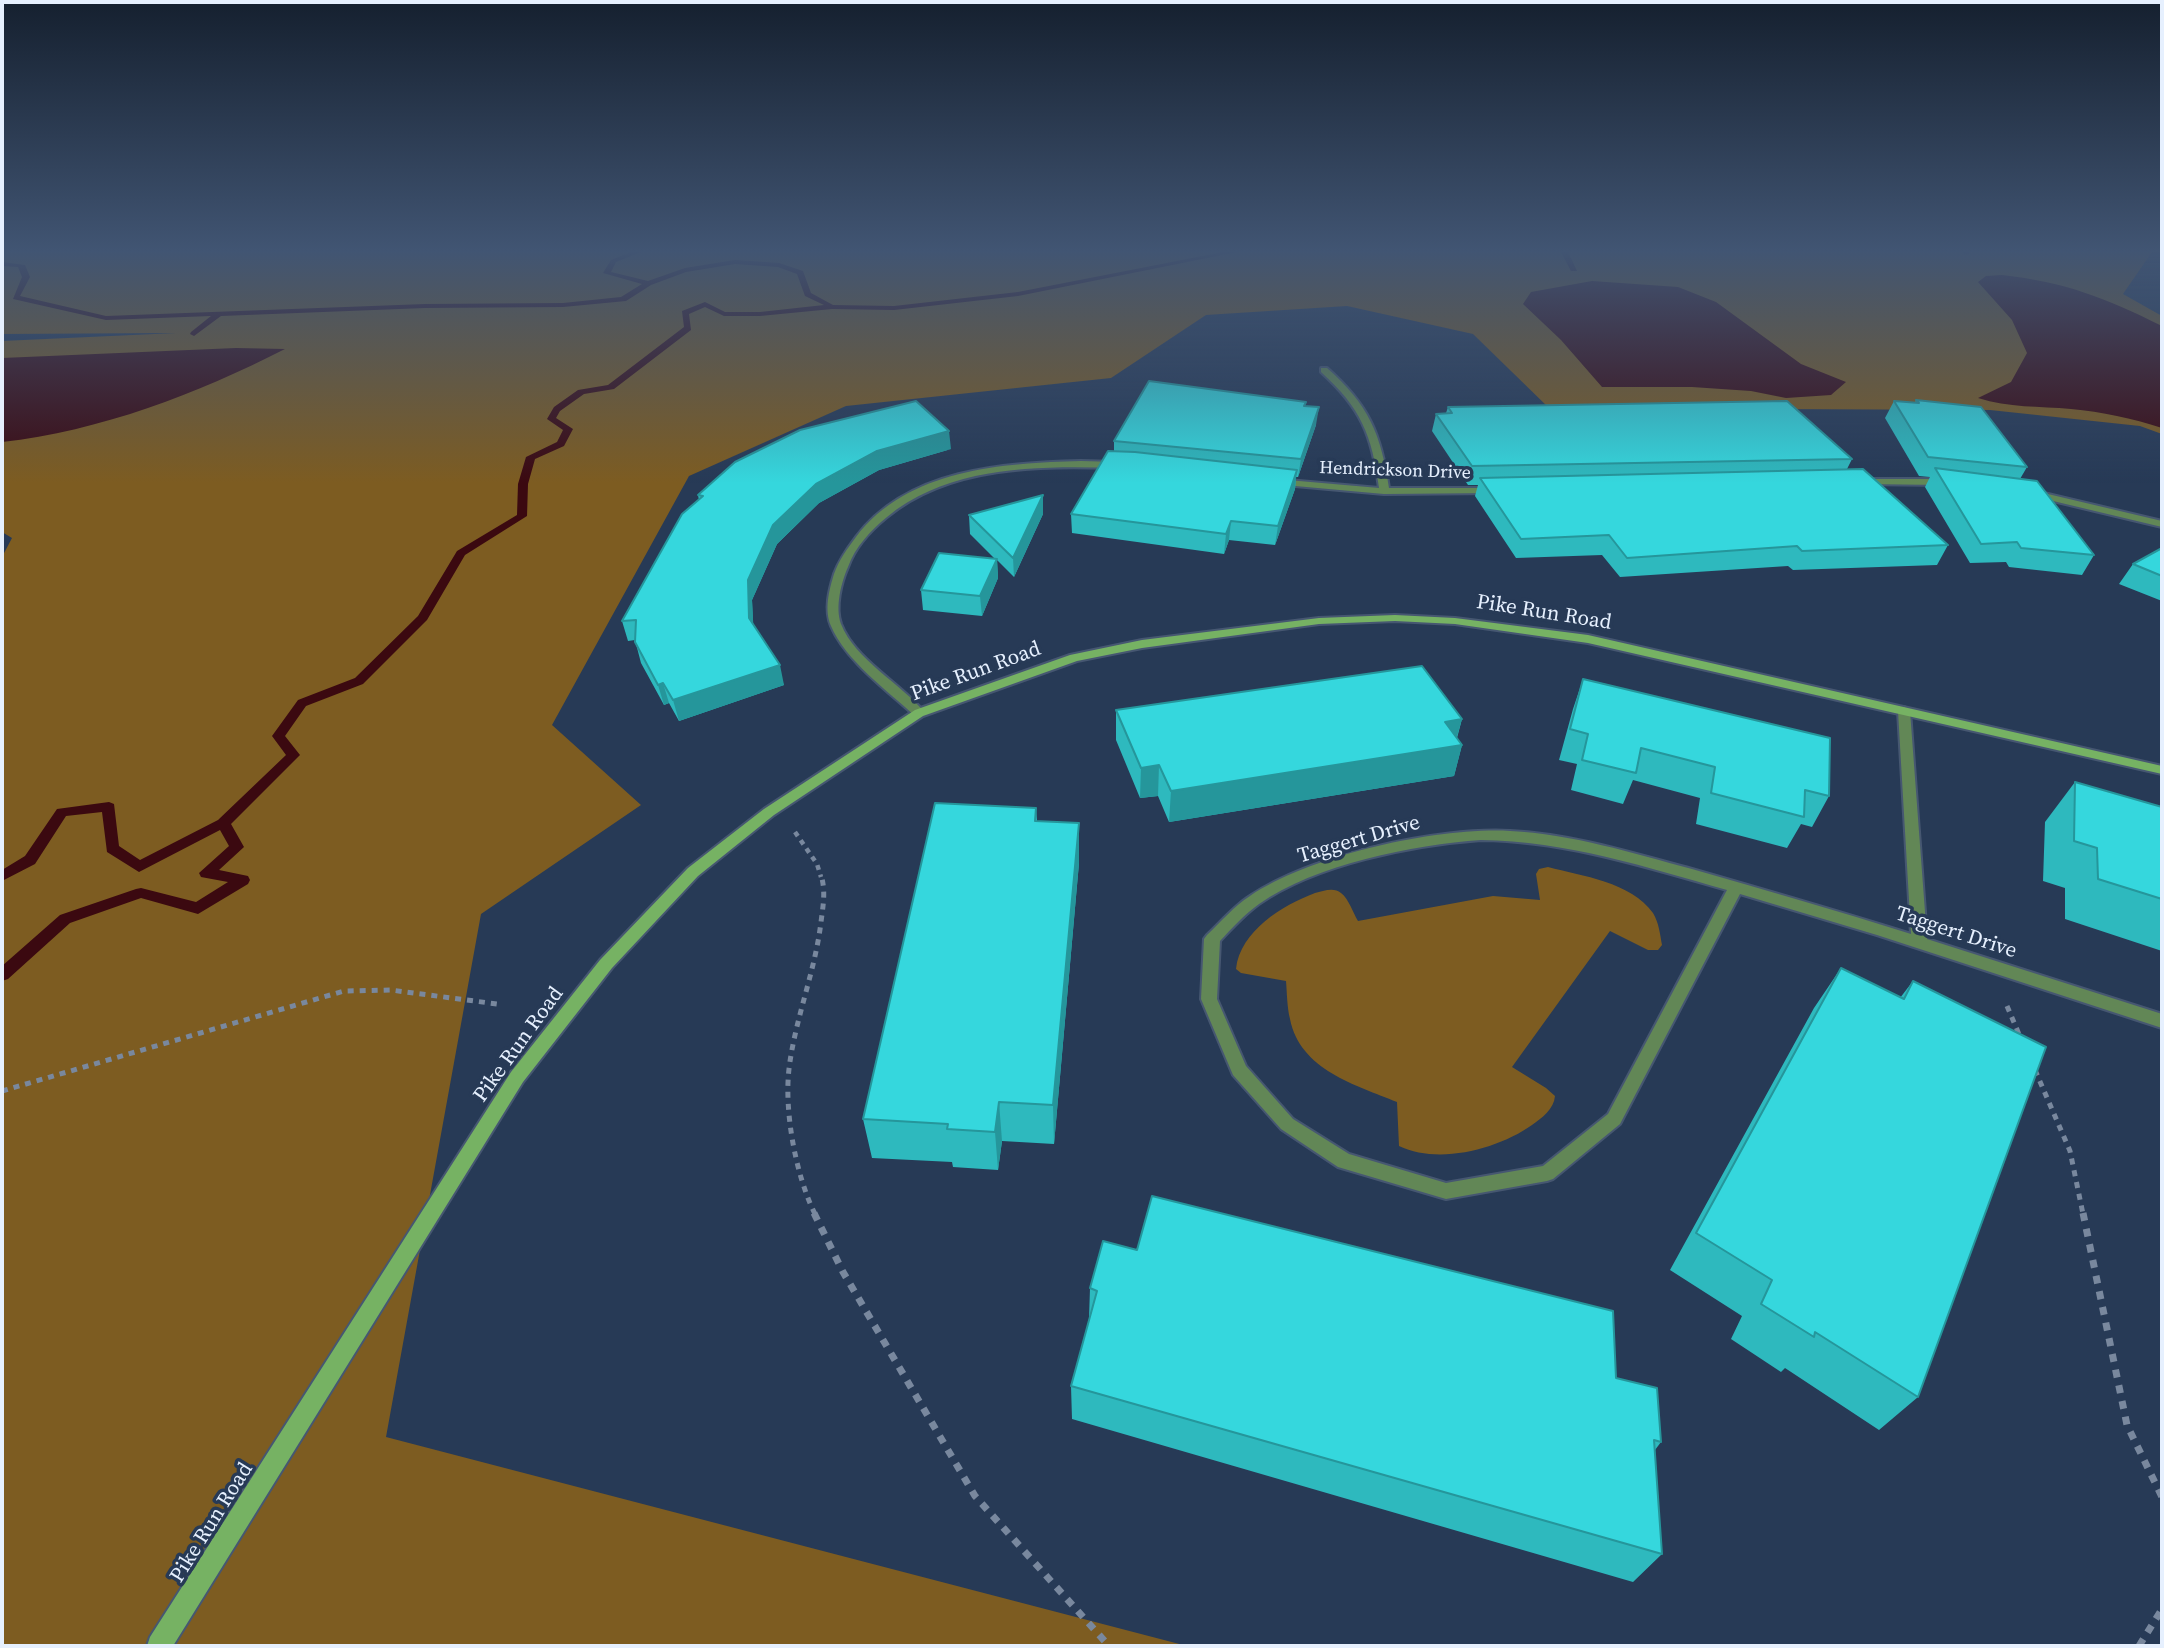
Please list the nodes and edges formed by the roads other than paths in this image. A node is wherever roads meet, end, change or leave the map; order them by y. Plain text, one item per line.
1 (1324, 370) dead end
2 (1127, 466) edge
3 (1269, 481) edge
4 (1850, 482) edge
5 (1954, 483) edge
6 (2016, 490) edge
7 (1384, 491) junction
8 (1508, 491) edge
9 (2162, 524) edge
10 (1905, 711) junction
11 (919, 713) junction
12 (2162, 770) edge
13 (1736, 887) junction
14 (1919, 942) junction
15 (2162, 1021) edge
16 (159, 1646) edge

1 - 7 street
2 - 11 street
3 - 7 street, Hendrickson Drive
4 - 5 street
6 - 9 street
7 - 8 street, Hendrickson Drive
10 - 11 street, Pike Run Road
10 - 12 street, Pike Run Road
10 - 14 street
11 - 16 street, Pike Run Road
13 - 13 street, Taggert Drive
13 - 14 street, Taggert Drive
14 - 15 street, Taggert Drive

